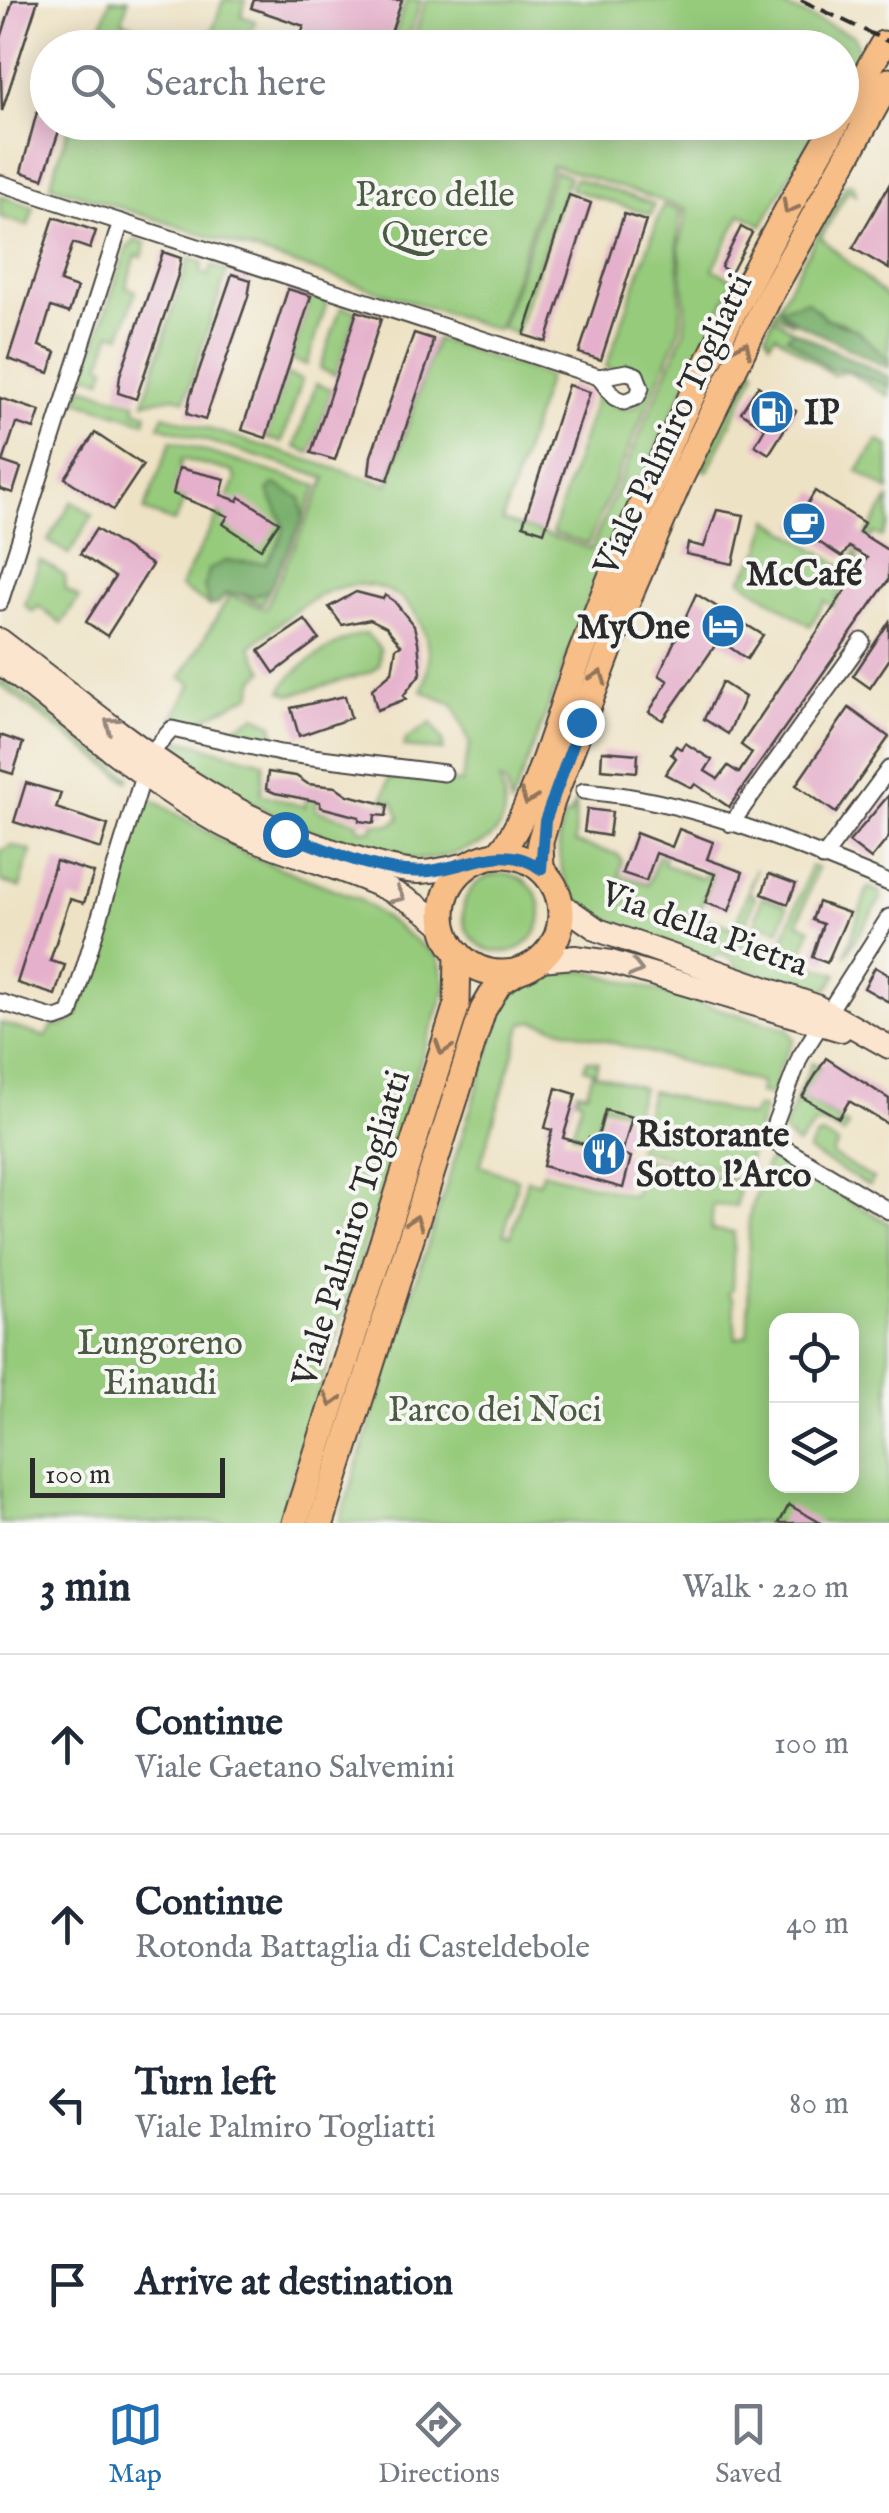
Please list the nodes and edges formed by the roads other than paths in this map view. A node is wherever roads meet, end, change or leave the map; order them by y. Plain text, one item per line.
1 (883, 44) dead end
2 (889, 81) edge
3 (859, 86) edge
4 (859, 135) edge
5 (828, 140) edge
6 (856, 140) edge
7 (0, 183) edge
8 (121, 222) junction
9 (599, 376) dead end
10 (0, 602) edge
11 (0, 640) edge
12 (862, 641) dead end
13 (0, 663) edge
14 (147, 764) junction
15 (889, 769) edge
16 (444, 773) dead end
17 (584, 791) dead end
18 (731, 824) junction
19 (496, 855) junction
20 (822, 858) junction
21 (470, 863) junction
22 (541, 869) junction
23 (889, 883) edge
24 (561, 904) junction
25 (889, 916) edge
26 (445, 928) junction
27 (458, 953) junction
28 (529, 965) junction
29 (0, 1002) edge
30 (825, 1019) junction
31 (889, 1047) edge
32 (889, 1211) edge
33 (295, 1523) edge
34 (321, 1523) edge

1 - 3 main road
4 -> 2 main road, Viale Palmiro Togliatti
5 -> 19 main road, Viale Palmiro Togliatti
22 -> 6 main road, Viale Palmiro Togliatti
7 - 8 street
8 - 9 street
8 - 10 street
14 -> 11 main road
12 - 18 street
13 - 14 main road
14 - 16 street
14 - 21 main road
14 -> 26 main road
14 - 29 street
15 - 20 street
17 - 18 street
18 - 20 street
19 - 21 main road
19 - 22 main road
20 - 23 street
21 - 26 main road
22 - 24 main road
24 - 28 main road
24 - 30 main road, Via della Pietra
25 - 30 street
26 - 27 main road
27 - 28 main road
27 -> 33 main road, Viale Palmiro Togliatti
28 -> 30 main road, Via della Pietra
34 -> 28 main road, Viale Palmiro Togliatti
30 - 31 main road, Via della Pietra
30 - 32 street

